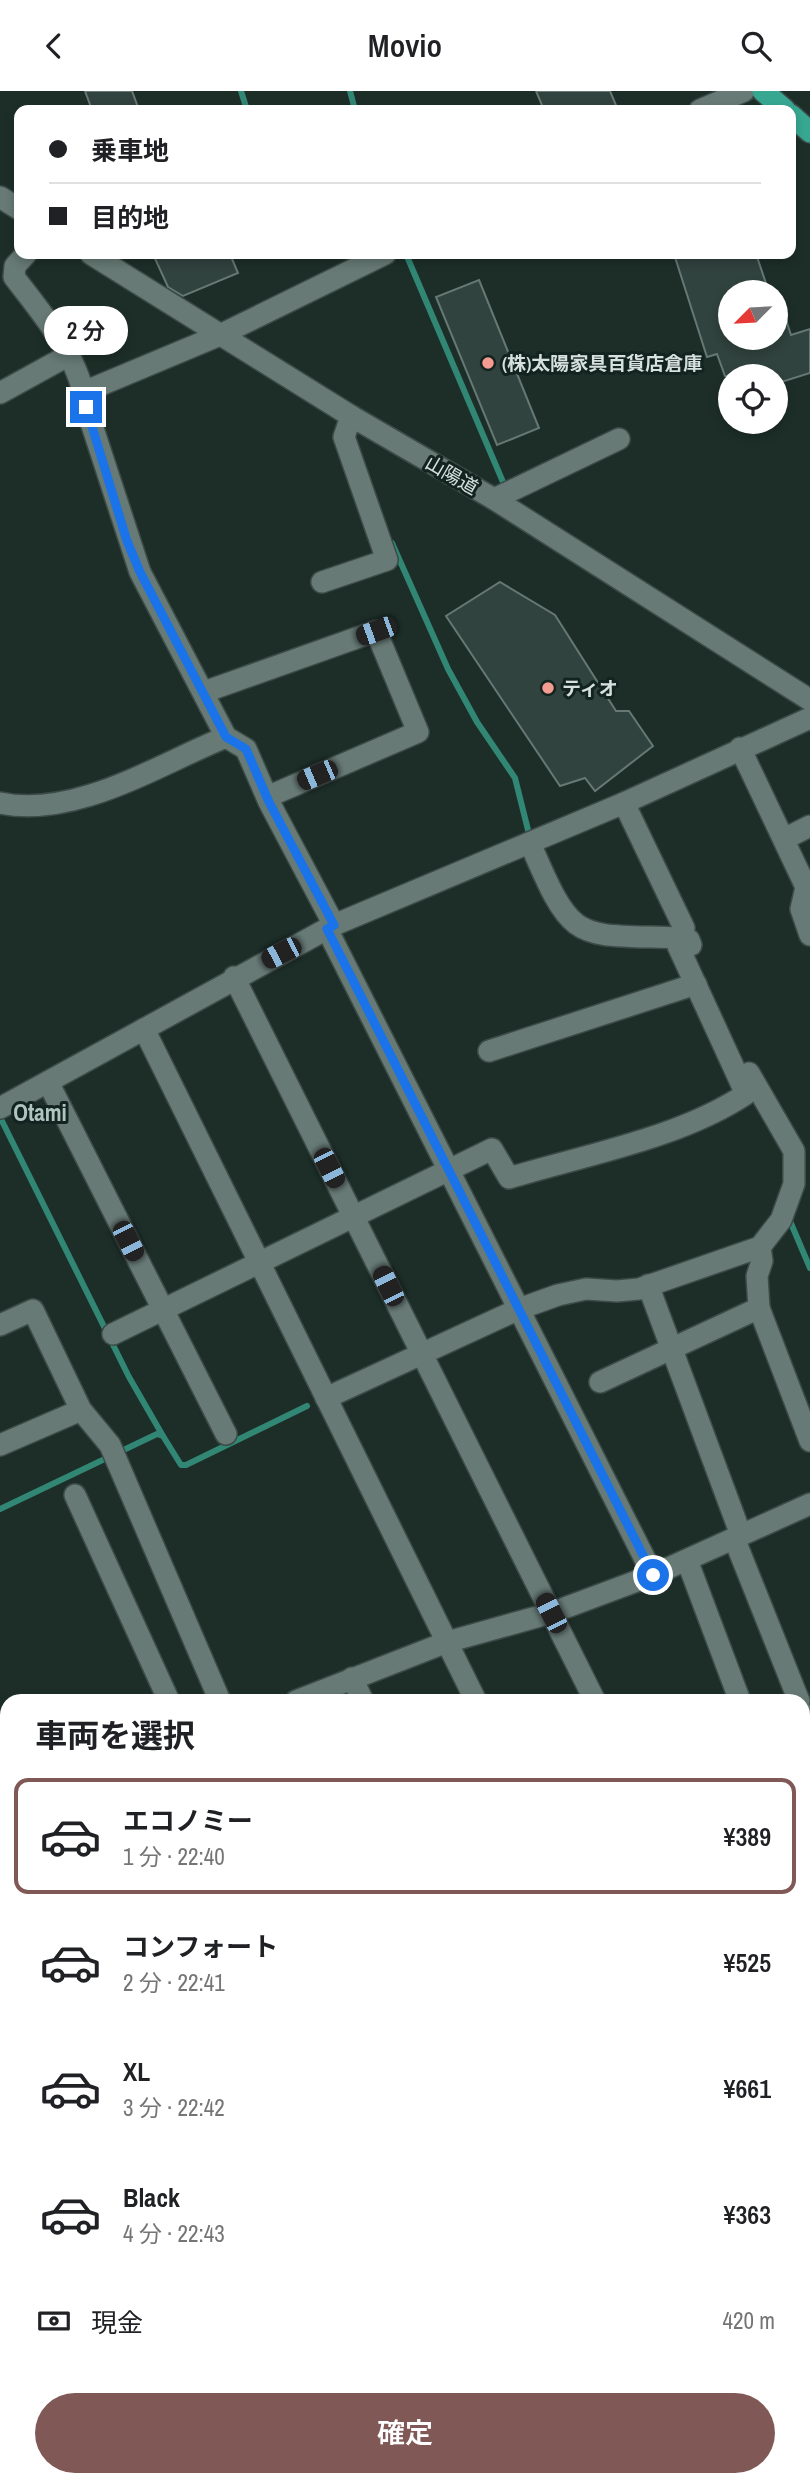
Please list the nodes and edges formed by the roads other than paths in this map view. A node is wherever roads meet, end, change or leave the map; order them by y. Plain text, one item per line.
1 (744, 91) edge
2 (763, 91) edge
3 (712, 105) edge
4 (779, 105) edge
5 (796, 119) edge
6 (810, 132) edge
7 (21, 259) edge
8 (99, 259) edge
9 (375, 259) edge
10 (220, 335) junction
11 (69, 355) junction
12 (84, 392) junction
13 (0, 393) edge
14 (351, 416) junction
15 (619, 439) dead end
16 (494, 499) junction
17 (322, 582) dead end
18 (204, 692) junction
19 (810, 700) edge
20 (810, 718) edge
21 (226, 737) junction
22 (740, 748) junction
23 (267, 797) junction
24 (0, 803) edge
25 (624, 803) junction
26 (810, 826) edge
27 (784, 839) junction
28 (530, 843) junction
29 (331, 927) junction
30 (810, 935) edge
31 (681, 938) junction
32 (234, 977) junction
33 (696, 984) junction
34 (144, 1029) junction
35 (489, 1051) dead end
36 (48, 1082) junction
37 (0, 1108) edge
38 (448, 1169) junction
39 (353, 1216) junction
40 (760, 1247) junction
41 (260, 1263) junction
42 (648, 1285) junction
43 (759, 1308) junction
44 (519, 1309) junction
45 (163, 1310) junction
46 (0, 1325) edge
47 (113, 1334) dead end
48 (670, 1350) junction
49 (423, 1356) junction
50 (600, 1383) dead end
51 (326, 1398) junction
52 (81, 1410) junction
53 (226, 1434) dead end
54 (810, 1441) edge
55 (0, 1445) edge
56 (75, 1496) dead end
57 (810, 1504) edge
58 (738, 1537) junction
59 (687, 1560) junction
60 (653, 1575) junction
61 (551, 1613) junction
62 (447, 1642) junction
63 (352, 1678) junction
64 (166, 1694) edge
65 (217, 1694) edge
66 (313, 1694) edge
67 (360, 1694) edge
68 (473, 1694) edge
69 (592, 1694) edge
70 (737, 1694) edge
71 (796, 1694) edge

1 - 3 street
2 - 4 highway
5 - 6 highway
7 - 11 street
8 - 10 street, 山陽道
9 - 10 street
10 - 12 street
10 - 14 street, 山陽道
11 - 12 street
11 - 13 street
12 - 18 street
14 - 16 street, 山陽道
14 - 17 street
15 - 16 street
16 - 19 street, 山陽道
18 - 21 street
18 - 23 street
20 - 22 street
21 - 23 street
21 - 24 street
22 - 25 street
22 - 27 street
23 - 29 street
25 - 28 street
25 - 31 street
26 - 27 street
27 - 30 street
28 - 29 street
28 - 31 street
29 - 32 street
29 - 38 street
31 - 33 street
31 - 40 street
32 - 34 street
32 - 39 street
33 - 35 street
33 - 38 street
34 - 36 street
34 - 41 street
36 - 37 street
36 - 45 street
38 - 39 street
38 - 44 street
39 - 41 street
39 - 49 street
40 - 42 street
40 - 43 street
41 - 45 street
41 - 51 street
42 - 44 street
42 - 48 street
43 - 48 street
43 - 54 street
44 - 49 street
44 - 60 street
45 - 47 street
45 - 53 street
46 - 52 street
48 - 50 street
48 - 58 street
49 - 51 street
49 - 61 street
51 - 62 street
52 - 55 street
52 - 65 street
56 - 64 street
57 - 58 street
58 - 59 street
58 - 71 street
59 - 60 street
59 - 70 street
60 - 61 street
61 - 62 street
61 - 69 street
62 - 63 street
62 - 68 street
63 - 66 street
63 - 67 street

